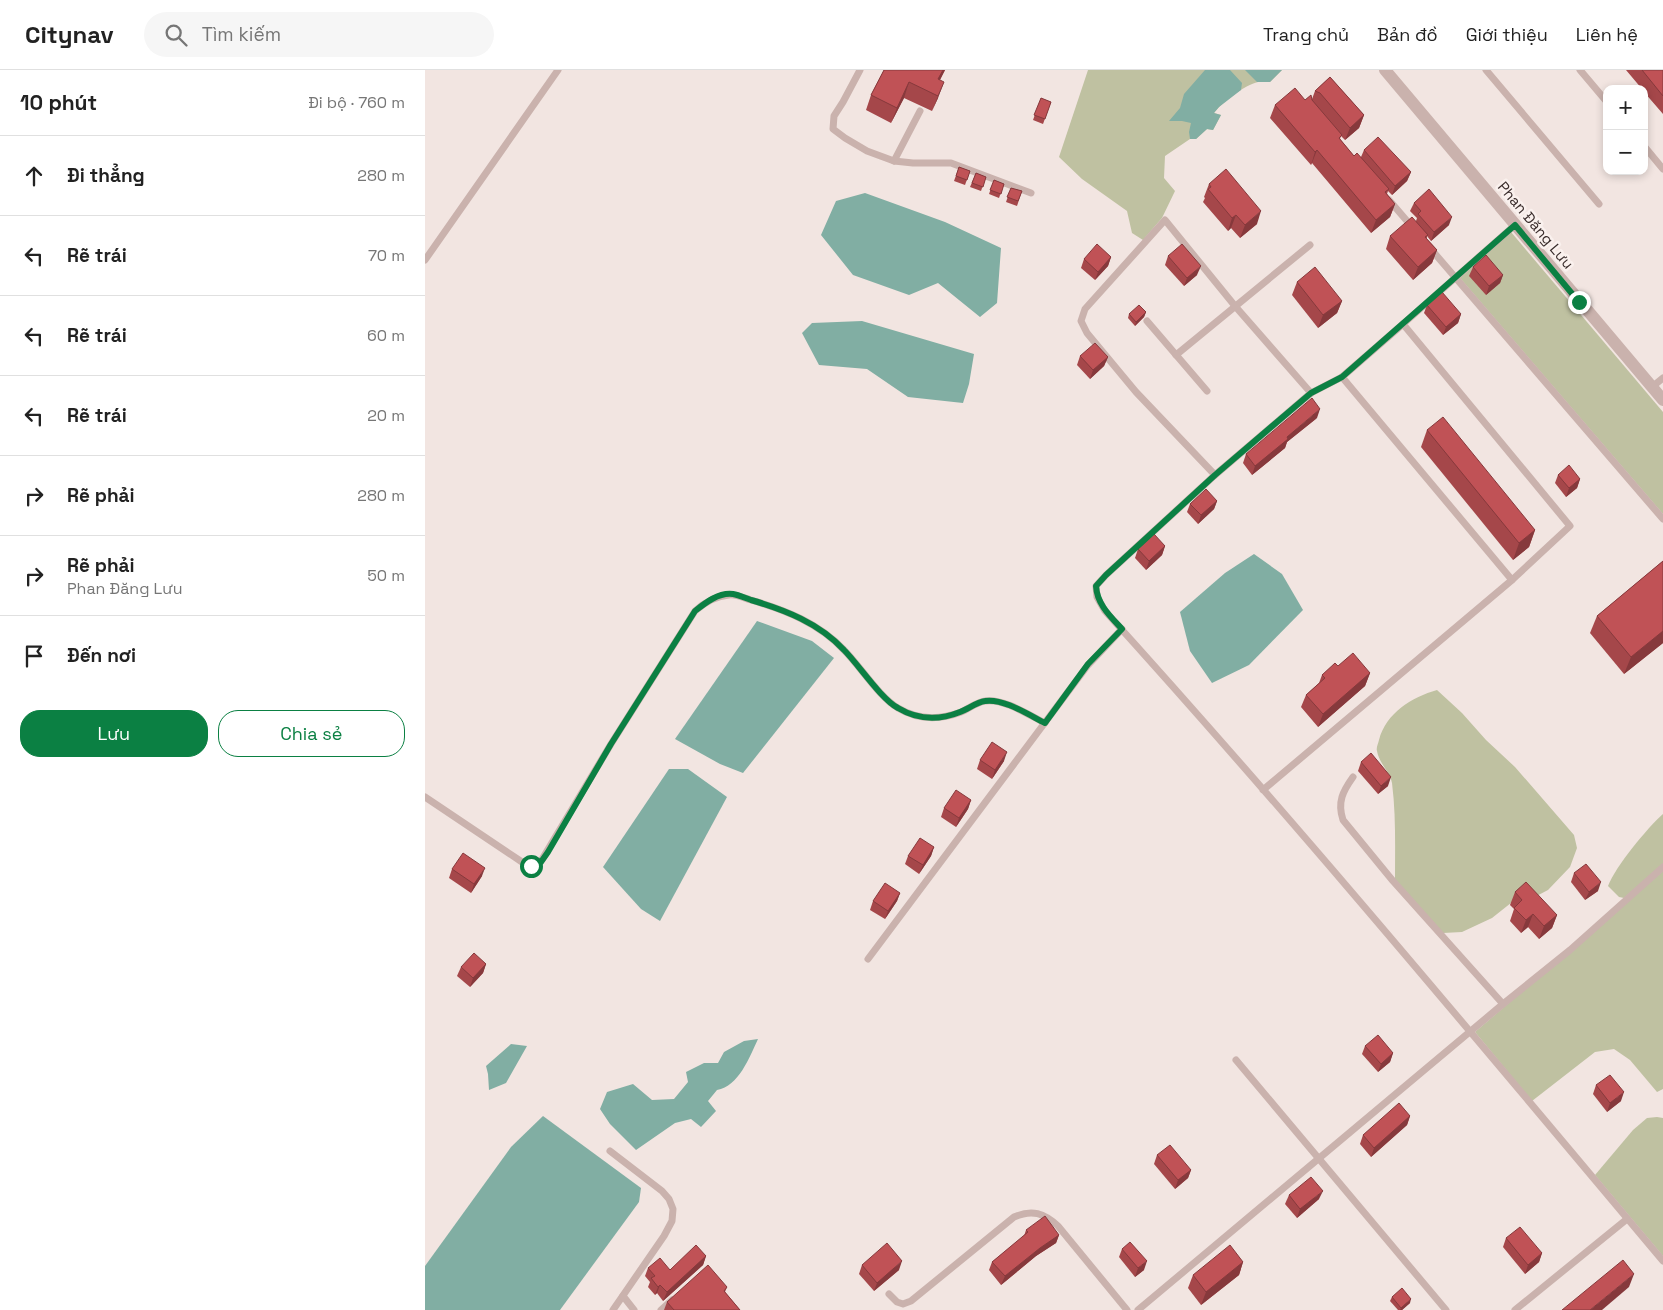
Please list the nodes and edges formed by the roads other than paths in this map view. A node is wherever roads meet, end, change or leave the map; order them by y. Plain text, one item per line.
1 (558, 70) edge
2 (859, 70) edge
3 (1385, 70) edge
4 (1485, 70) edge
5 (1580, 70) edge
6 (1603, 97) edge
7 (920, 111) dead end
8 (1648, 151) edge
9 (894, 161) junction
10 (1663, 168) edge
11 (1031, 194) dead end
12 (1386, 197) edge
13 (1599, 204) dead end
14 (1515, 225) junction
15 (1418, 233) edge
16 (1424, 241) edge
17 (1310, 245) dead end
18 (425, 260) edge
19 (1455, 277) junction
20 (1235, 306) junction
21 (1147, 321) dead end
22 (1403, 324) junction
23 (1176, 355) junction
24 (1342, 377) junction
25 (1663, 378) edge
26 (1652, 387) junction
27 (1207, 391) dead end
28 (1311, 393) junction
29 (1663, 400) edge
30 (1215, 475) junction
31 (1663, 519) edge
32 (1512, 580) junction
33 (1122, 629) junction
34 (1045, 723) junction
35 (1353, 777) dead end
36 (1263, 790) junction
37 (425, 797) edge
38 (1663, 867) edge
39 (868, 958) dead end
40 (1503, 1004) junction
41 (1471, 1031) junction
42 (1235, 1060) dead end
43 (610, 1151) dead end
44 (1319, 1159) junction
45 (1627, 1218) junction
46 (1663, 1261) edge
47 (889, 1294) dead end
48 (623, 1296) junction
49 (676, 1297) edge
50 (613, 1310) edge
51 (634, 1310) edge
52 (661, 1310) edge
53 (1127, 1310) edge
54 (1138, 1310) edge
55 (1446, 1310) edge
56 (1515, 1310) edge

1 - 18 lane
2 - 9 lane
3 - 14 street, Phan Đăng Lưu
4 - 13 lane
5 - 6 lane
7 - 9 lane
8 - 10 lane
9 - 11 lane
12 - 15 lane
14 - 19 lane
14 - 26 street, Phan Đăng Lưu
16 - 19 lane
17 - 20 lane
19 - 22 lane
19 - 31 lane
20 - 23 lane
20 - 28 lane
20 - 30 lane
21 - 23 lane
22 - 24 lane
22 - 32 lane
23 - 27 lane
24 - 28 lane
24 - 32 lane
25 - 26 lane
26 - 29 street, Phan Đăng Lưu
28 - 30 lane
30 - 33 lane
32 - 36 lane
33 - 34 lane
33 - 36 lane
34 - 37 lane
34 - 39 lane
35 - 40 lane
36 - 41 lane
38 - 40 lane
40 - 41 lane
41 - 44 lane
41 - 45 lane
42 - 44 lane
43 - 48 lane
44 - 54 lane
44 - 55 lane
45 - 46 lane
45 - 56 lane
47 - 53 lane
48 - 50 lane
48 - 51 lane
49 - 52 lane

